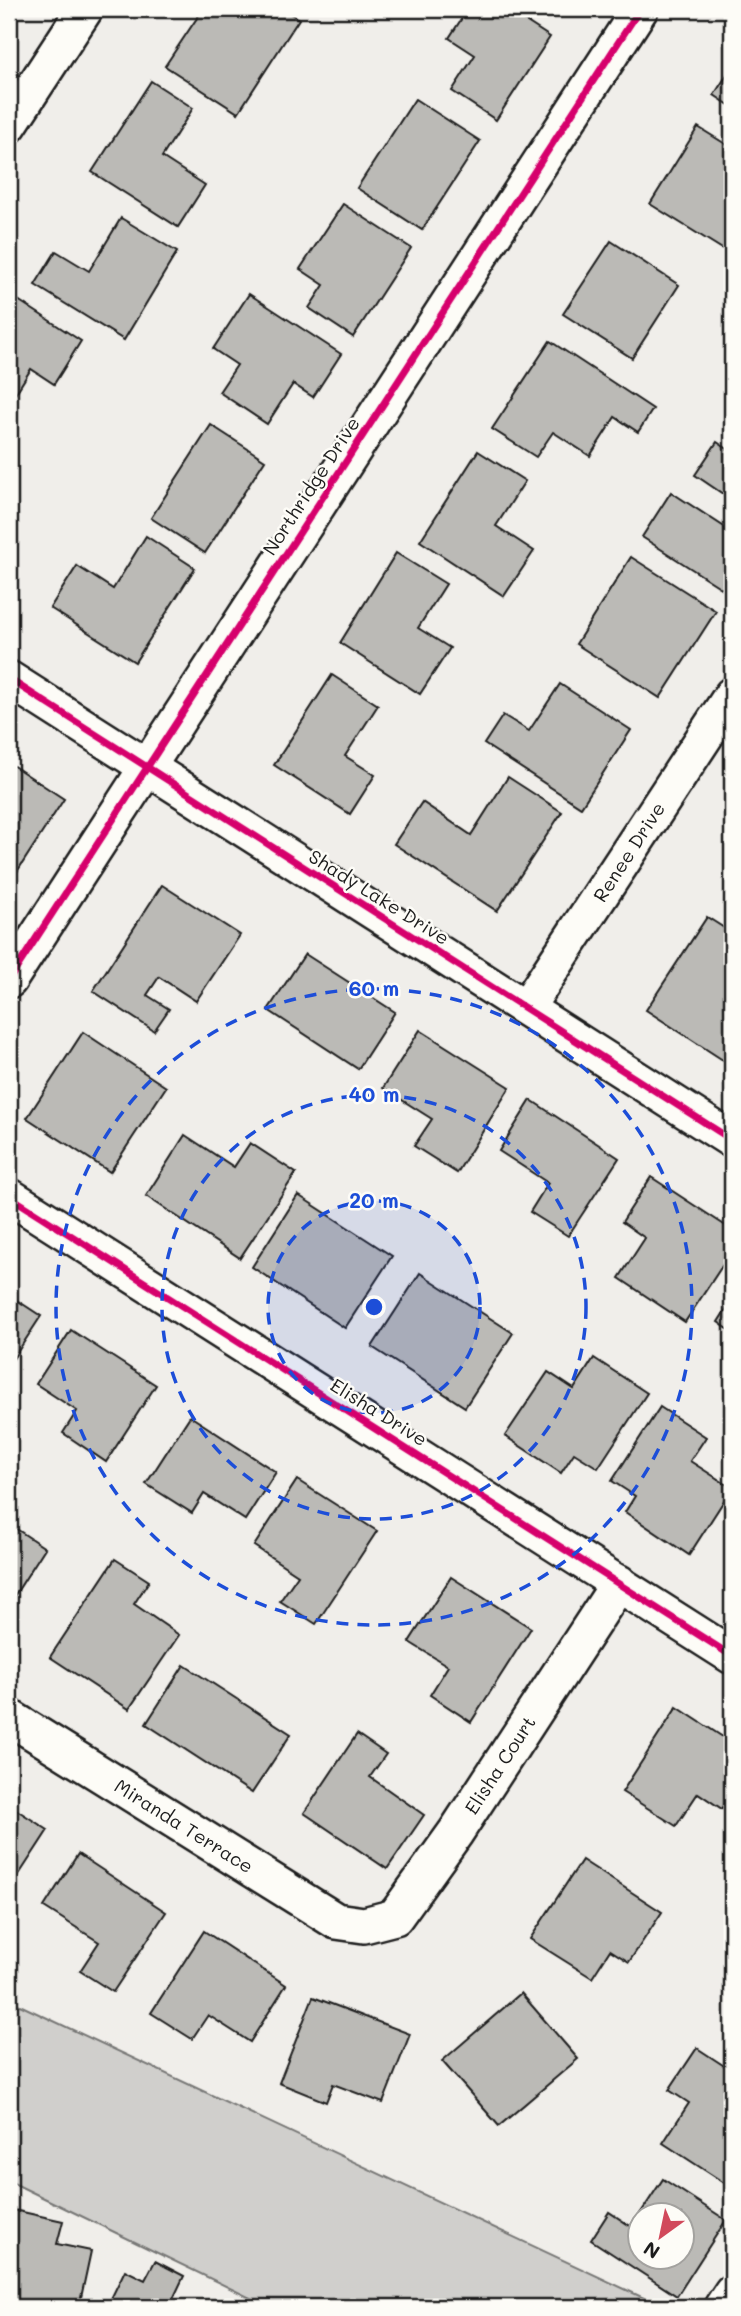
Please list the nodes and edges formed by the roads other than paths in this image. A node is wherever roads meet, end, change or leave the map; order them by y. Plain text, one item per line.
1 (85, 9) edge
2 (640, 9) edge
3 (9, 125) edge
4 (9, 679) edge
5 (732, 695) edge
6 (146, 769) junction
7 (9, 981) edge
8 (526, 1009) junction
9 (732, 1140) edge
10 (9, 1196) edge
11 (619, 1583) junction
12 (732, 1656) edge
13 (9, 1717) edge
14 (363, 1925) joint
15 (732, 2292) edge
16 (722, 2307) edge

1 - 3 street
2 - 6 street, Northridge Drive
4 - 6 street, Shady Lake Drive
5 - 8 street, Renee Drive
6 - 7 street, Northridge Drive
6 - 8 street, Shady Lake Drive
8 - 9 street, Shady Lake Drive
10 - 11 street, Elisha Drive
11 - 12 street, Elisha Drive
11 - 14 street, Elisha Court
13 - 14 street, Miranda Terrace
15 - 16 street

